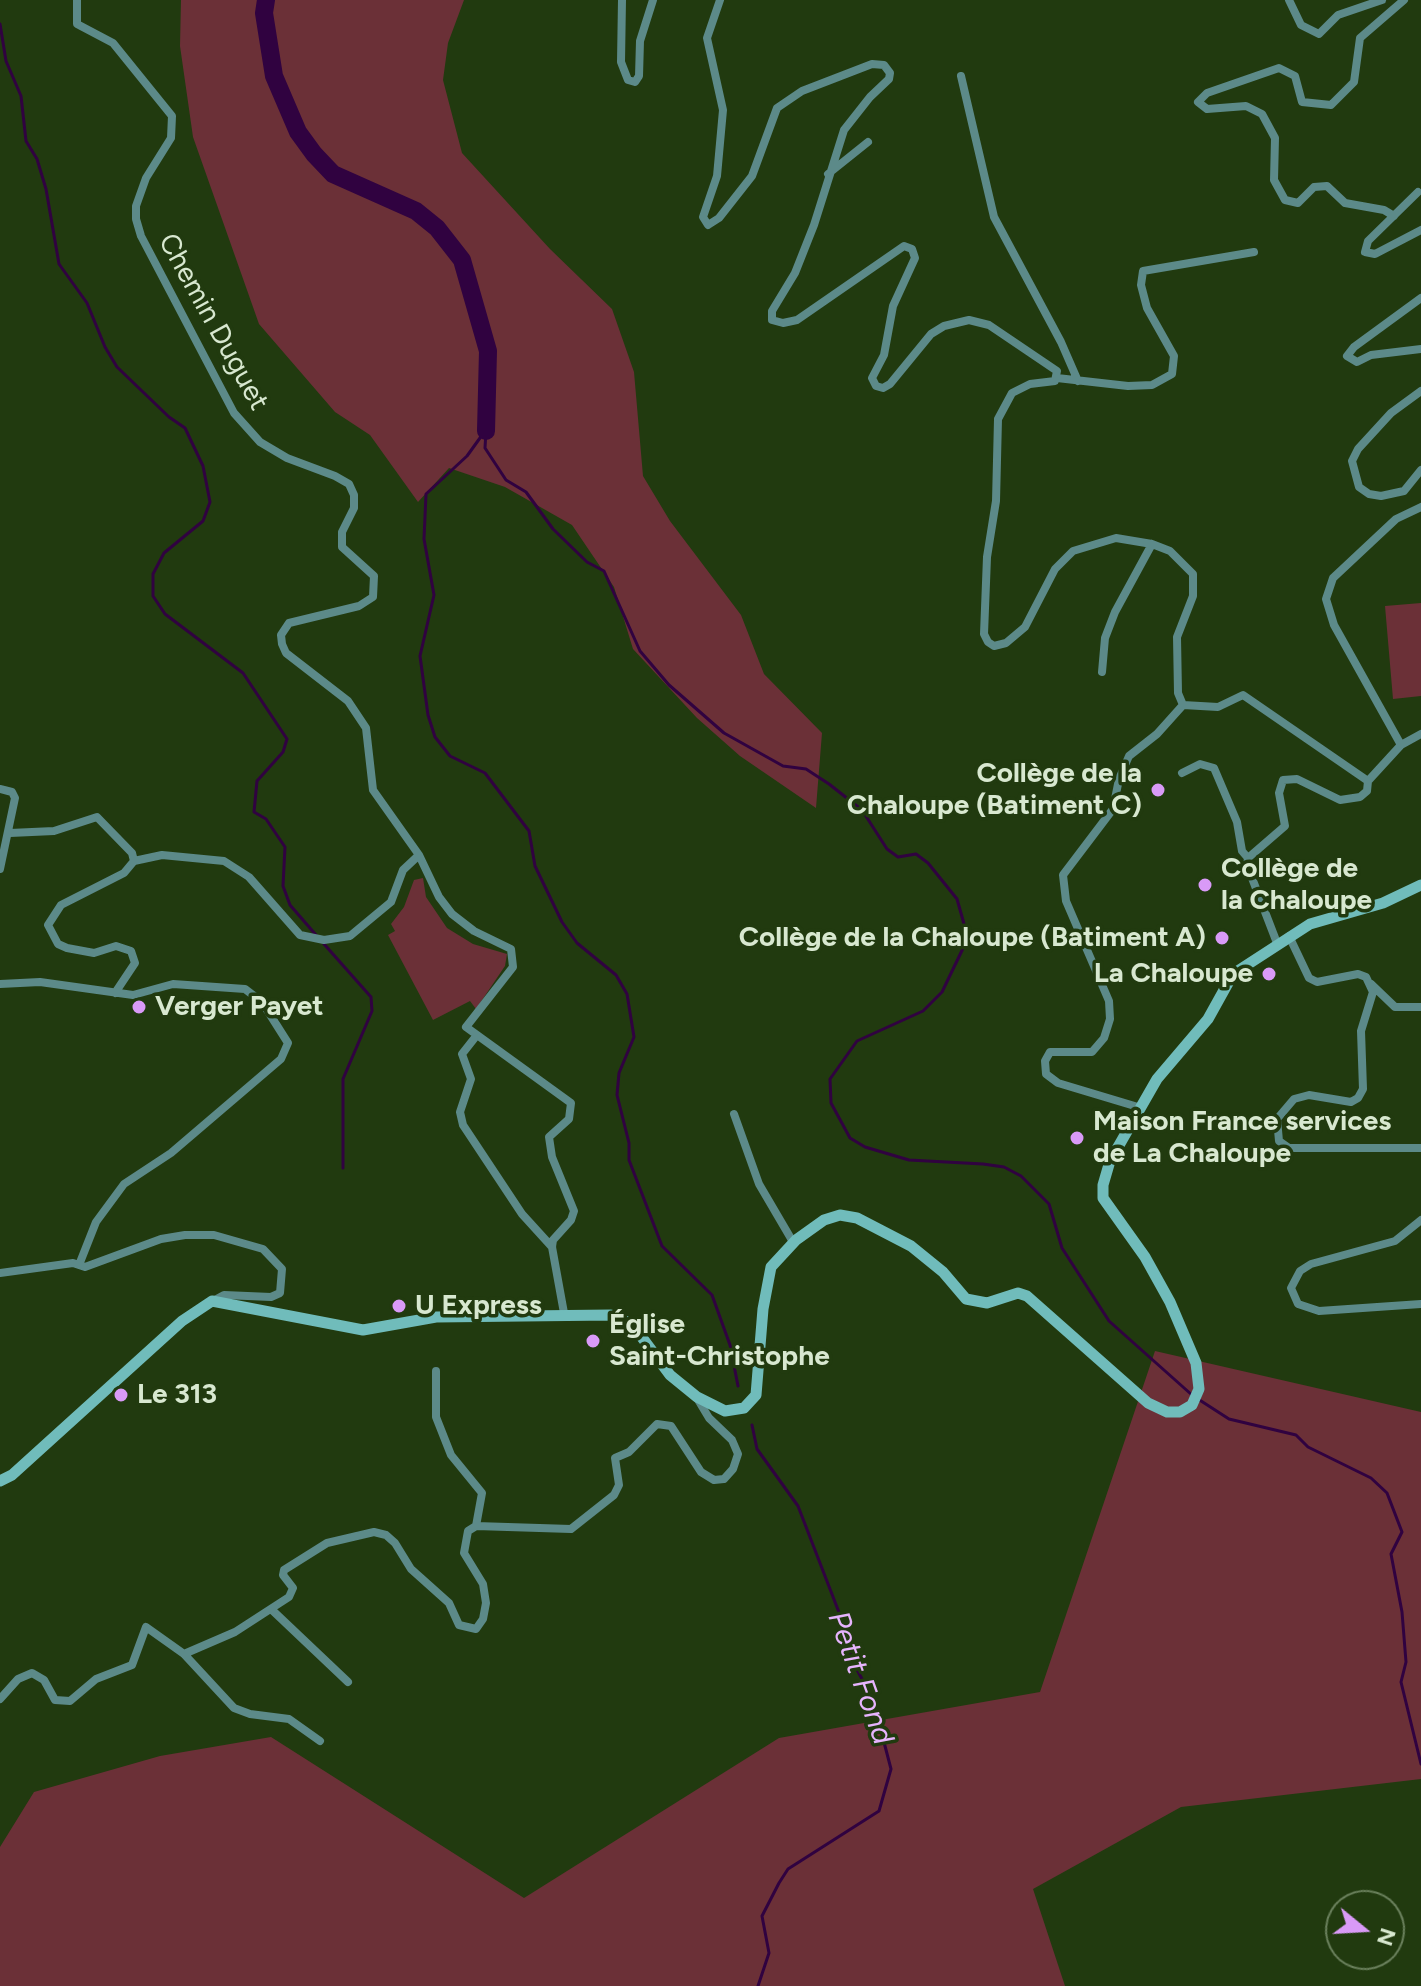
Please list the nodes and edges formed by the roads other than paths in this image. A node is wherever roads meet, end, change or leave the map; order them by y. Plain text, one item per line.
1 (77, 0) edge
2 (622, 0) edge
3 (653, 0) edge
4 (720, 0) edge
5 (1289, 0) edge
6 (1382, 0) edge
7 (1404, 0) edge
8 (961, 76) dead end
9 (868, 142) dead end
10 (827, 175) junction
11 (1418, 192) dead end
12 (1394, 216) junction
13 (1421, 230) edge
14 (1254, 252) dead end
15 (1421, 298) edge
16 (1421, 349) edge
17 (1057, 378) junction
18 (1078, 381) junction
19 (1421, 391) edge
20 (1421, 470) edge
21 (1421, 507) edge
22 (1152, 544) junction
23 (1102, 672) dead end
24 (1183, 705) junction
25 (1421, 734) edge
26 (1401, 745) junction
27 (1182, 773) dead end
28 (1368, 781) junction
29 (0, 789) edge
30 (10, 833) junction
31 (419, 855) junction
32 (1248, 858) junction
33 (134, 861) junction
34 (0, 869) edge
35 (1421, 885) edge
36 (1289, 936) junction
37 (1277, 943) junction
38 (1371, 983) junction
39 (0, 984) edge
40 (115, 993) junction
41 (1421, 1007) edge
42 (477, 1035) junction
43 (1138, 1107) junction
44 (734, 1114) dead end
45 (1421, 1148) edge
46 (1421, 1220) edge
47 (793, 1242) junction
48 (552, 1247) junction
49 (79, 1265) junction
50 (0, 1273) edge
51 (212, 1301) junction
52 (1421, 1304) edge
53 (564, 1313) junction
54 (436, 1371) dead end
55 (697, 1397) junction
56 (0, 1481) edge
57 (476, 1526) junction
58 (271, 1609) junction
59 (184, 1654) junction
60 (348, 1682) dead end
61 (0, 1699) edge
62 (320, 1741) dead end

1 - 31 street, Chemin Duguet
2 - 3 street
4 - 10 street
5 - 6 street
7 - 12 street
8 - 18 street
9 - 10 street
10 - 17 street
11 - 12 street
12 - 13 street
14 - 18 street
15 - 16 street
17 - 18 street
17 - 22 street
19 - 20 street
21 - 26 street
22 - 23 street
22 - 24 street
24 - 28 street
24 - 43 street
25 - 26 street
26 - 28 street
27 - 32 street
28 - 32 street
29 - 30 street
30 - 33 street
30 - 34 street
31 - 33 street
31 - 42 street
32 - 37 street
33 - 40 street
35 - 36 main road
36 - 37 main road
36 - 38 street
37 - 43 main road
38 - 41 street
38 - 45 street
39 - 40 street
40 - 49 street
42 - 48 street
42 - 48 street
43 - 47 main road
44 - 47 street
46 - 52 street
47 - 55 main road
48 - 53 street
49 - 50 street
49 - 51 street
51 - 53 main road
51 - 56 main road
53 - 55 main road
54 - 57 street
55 - 57 street
57 - 58 street
58 - 59 street
58 - 60 street
59 - 61 street
59 - 62 street

